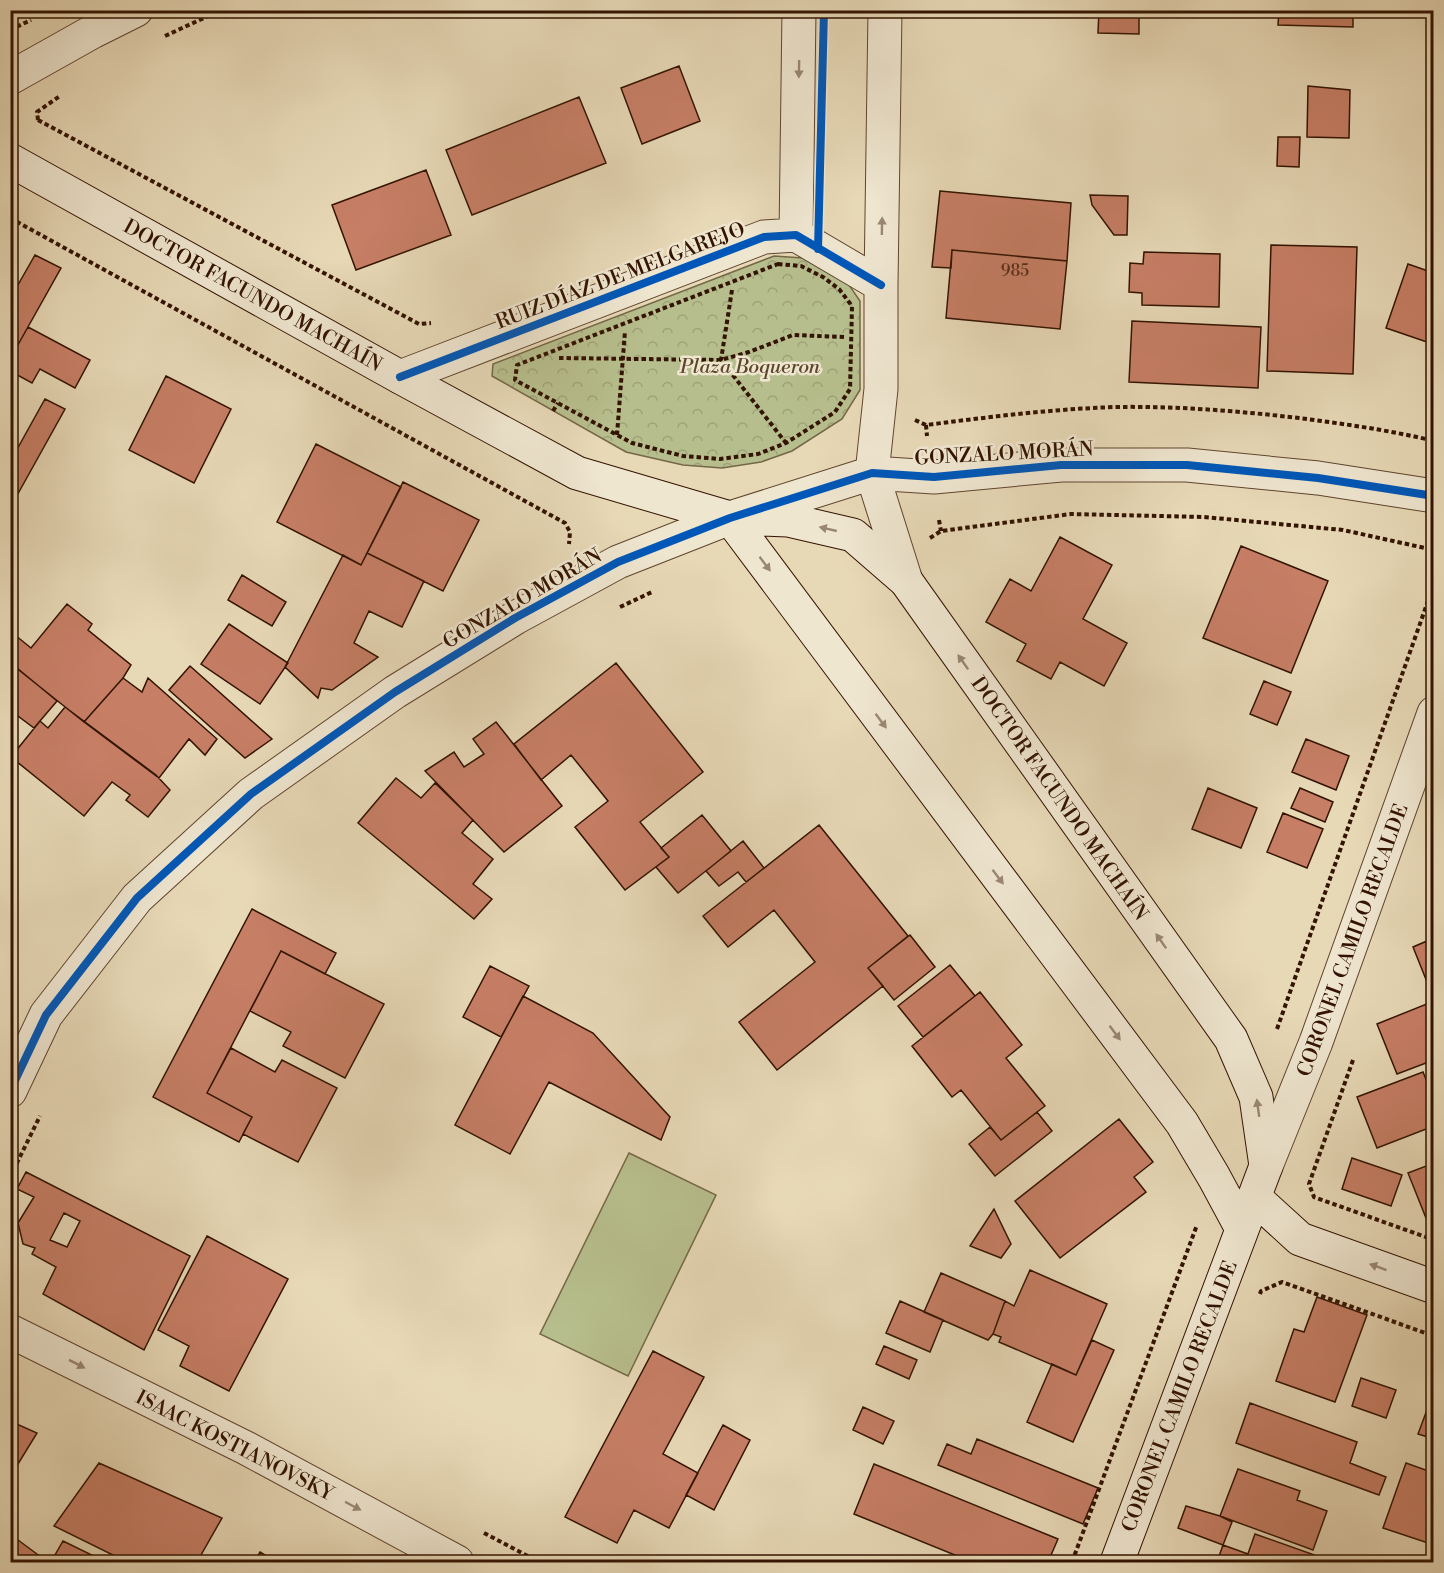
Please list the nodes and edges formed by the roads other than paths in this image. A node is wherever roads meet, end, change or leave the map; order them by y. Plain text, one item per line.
1 (136, 10) edge
2 (799, 10) edge
3 (885, 10) edge
4 (10, 78) edge
5 (10, 160) edge
6 (796, 235) junction
7 (881, 285) junction
8 (400, 376) junction
9 (872, 473) junction
10 (1434, 496) edge
11 (730, 518) junction
12 (906, 581) junction
13 (1434, 713) edge
14 (10, 1091) edge
15 (1266, 1166) junction
16 (1254, 1197) junction
17 (1242, 1230) junction
18 (1434, 1287) edge
19 (10, 1331) edge
20 (457, 1563) edge
21 (1117, 1563) edge

1 - 4 street
2 -> 6 street
7 -> 3 street
5 - 8 street, DOCTOR FACUNDO MACHAÍN
6 - 7 street
6 - 8 street, RUIZ DÍAZ DE MELGAREJO
7 - 9 street
8 - 11 street, DOCTOR FACUNDO MACHAÍN
9 - 10 street, GONZALO MORÁN
9 - 11 street, GONZALO MORÁN
9 - 12 street
12 -> 11 street, DOCTOR FACUNDO MACHAÍN
11 - 14 street, GONZALO MORÁN
11 -> 17 street
15 -> 12 street, DOCTOR FACUNDO MACHAÍN
13 - 15 street, CORONEL CAMILO RECALDE
15 - 16 street, DOCTOR FACUNDO MACHAÍN
16 - 17 street, DOCTOR FACUNDO MACHAÍN
18 -> 16 street
17 - 21 street, CORONEL CAMILO RECALDE
19 -> 20 street, ISAAC KOSTIANOVSKY

